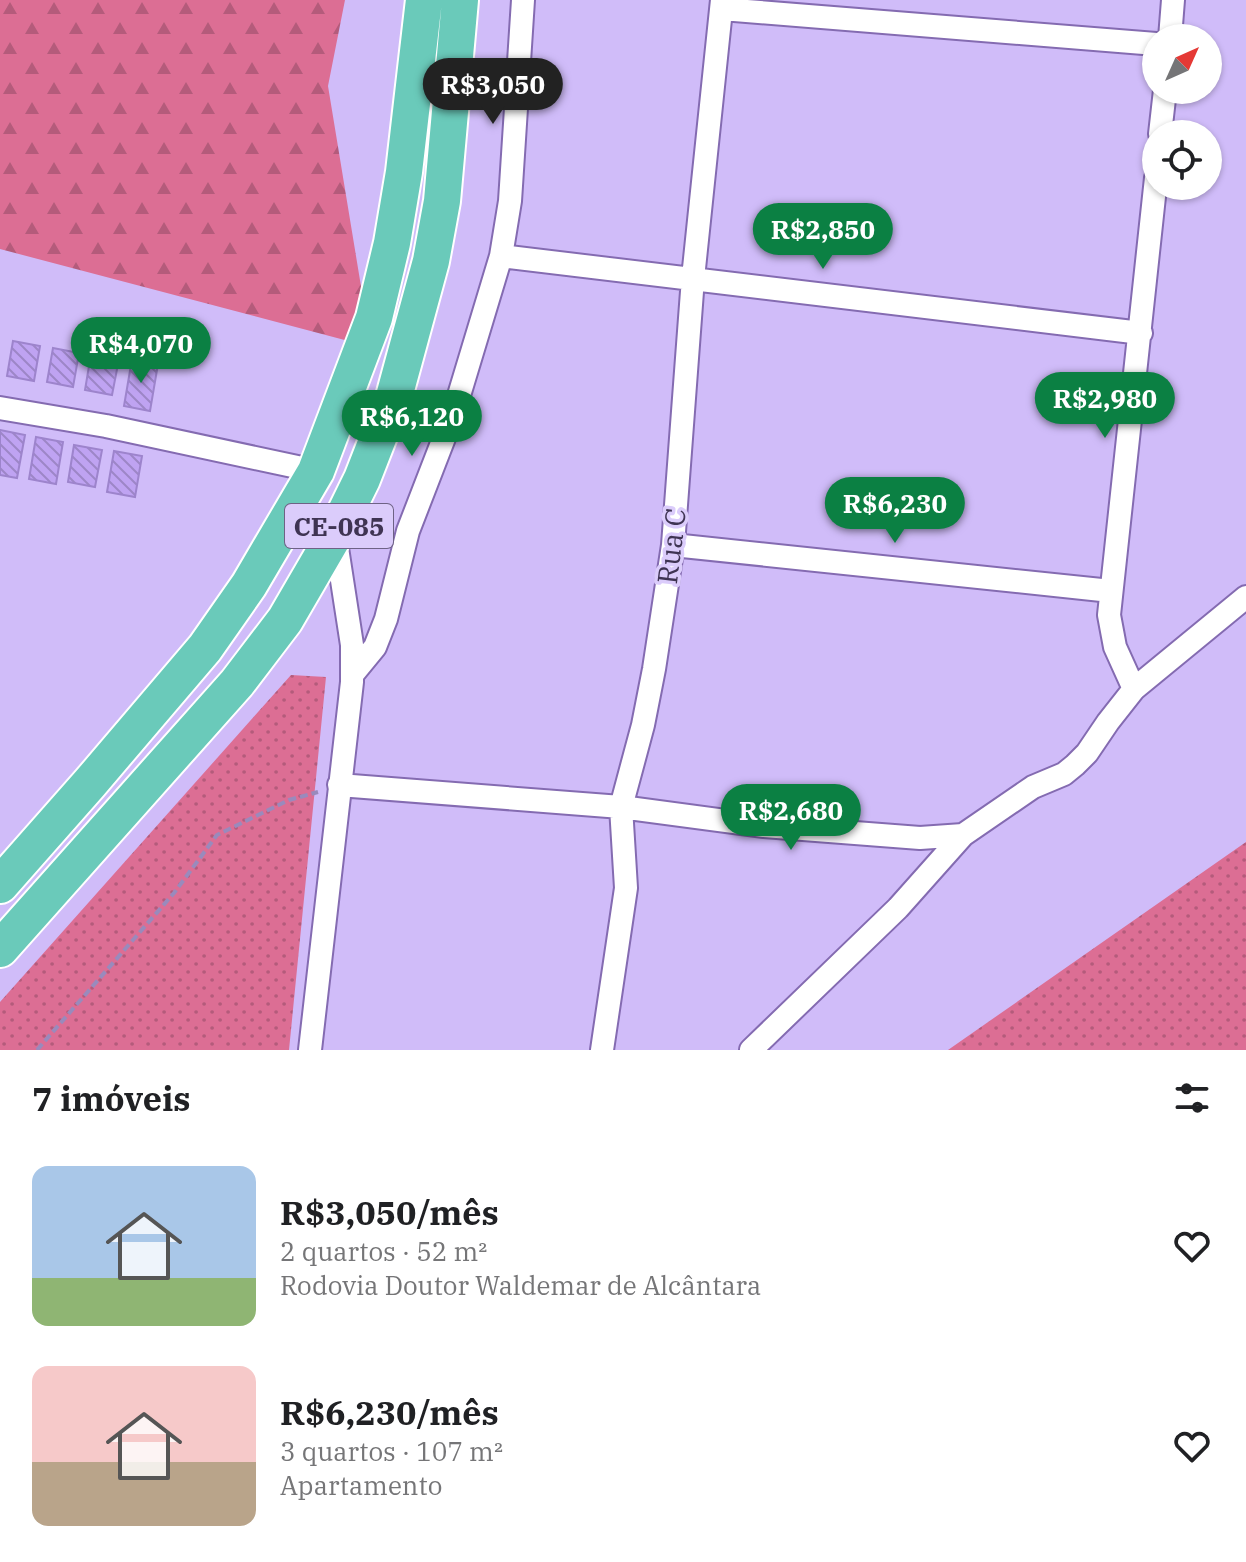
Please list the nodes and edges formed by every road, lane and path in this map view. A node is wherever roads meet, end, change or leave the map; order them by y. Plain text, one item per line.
1 (424, 0) edge
2 (460, 0) edge
3 (523, 0) edge
4 (1173, 0) edge
5 (722, 4) edge
6 (1171, 24) edge
7 (1142, 43) edge
8 (1154, 200) edge
9 (501, 256) junction
10 (693, 278) junction
11 (1141, 333) junction
12 (0, 408) edge
13 (316, 471) junction
14 (335, 534) junction
15 (673, 545) junction
16 (1111, 591) junction
17 (1246, 597) edge
18 (352, 675) junction
19 (1134, 689) junction
20 (339, 785) junction
21 (621, 807) junction
22 (963, 835) junction
23 (0, 885) edge
24 (0, 949) edge
25 (37, 1050) edge
26 (310, 1050) edge
27 (602, 1050) edge
28 (751, 1050) edge

1 - 13 highway, CE-085
2 - 14 highway, CE-085
3 - 9 street
4 - 6 street
5 - 7 street
5 - 10 street, Rua C
8 - 11 street
9 - 10 street
9 - 18 street
10 - 11 street
10 - 15 street, Rua C
11 - 16 street
12 - 13 street
13 - 23 highway, CE-085
14 - 18 street
14 - 24 highway, CE-085
15 - 16 street
15 - 21 street, Rua C
16 - 19 street
17 - 19 street
18 - 20 street
19 - 22 street
20 - 21 street
20 - 25 path
20 - 26 street
21 - 22 street
21 - 27 street, Rua C
22 - 28 street

